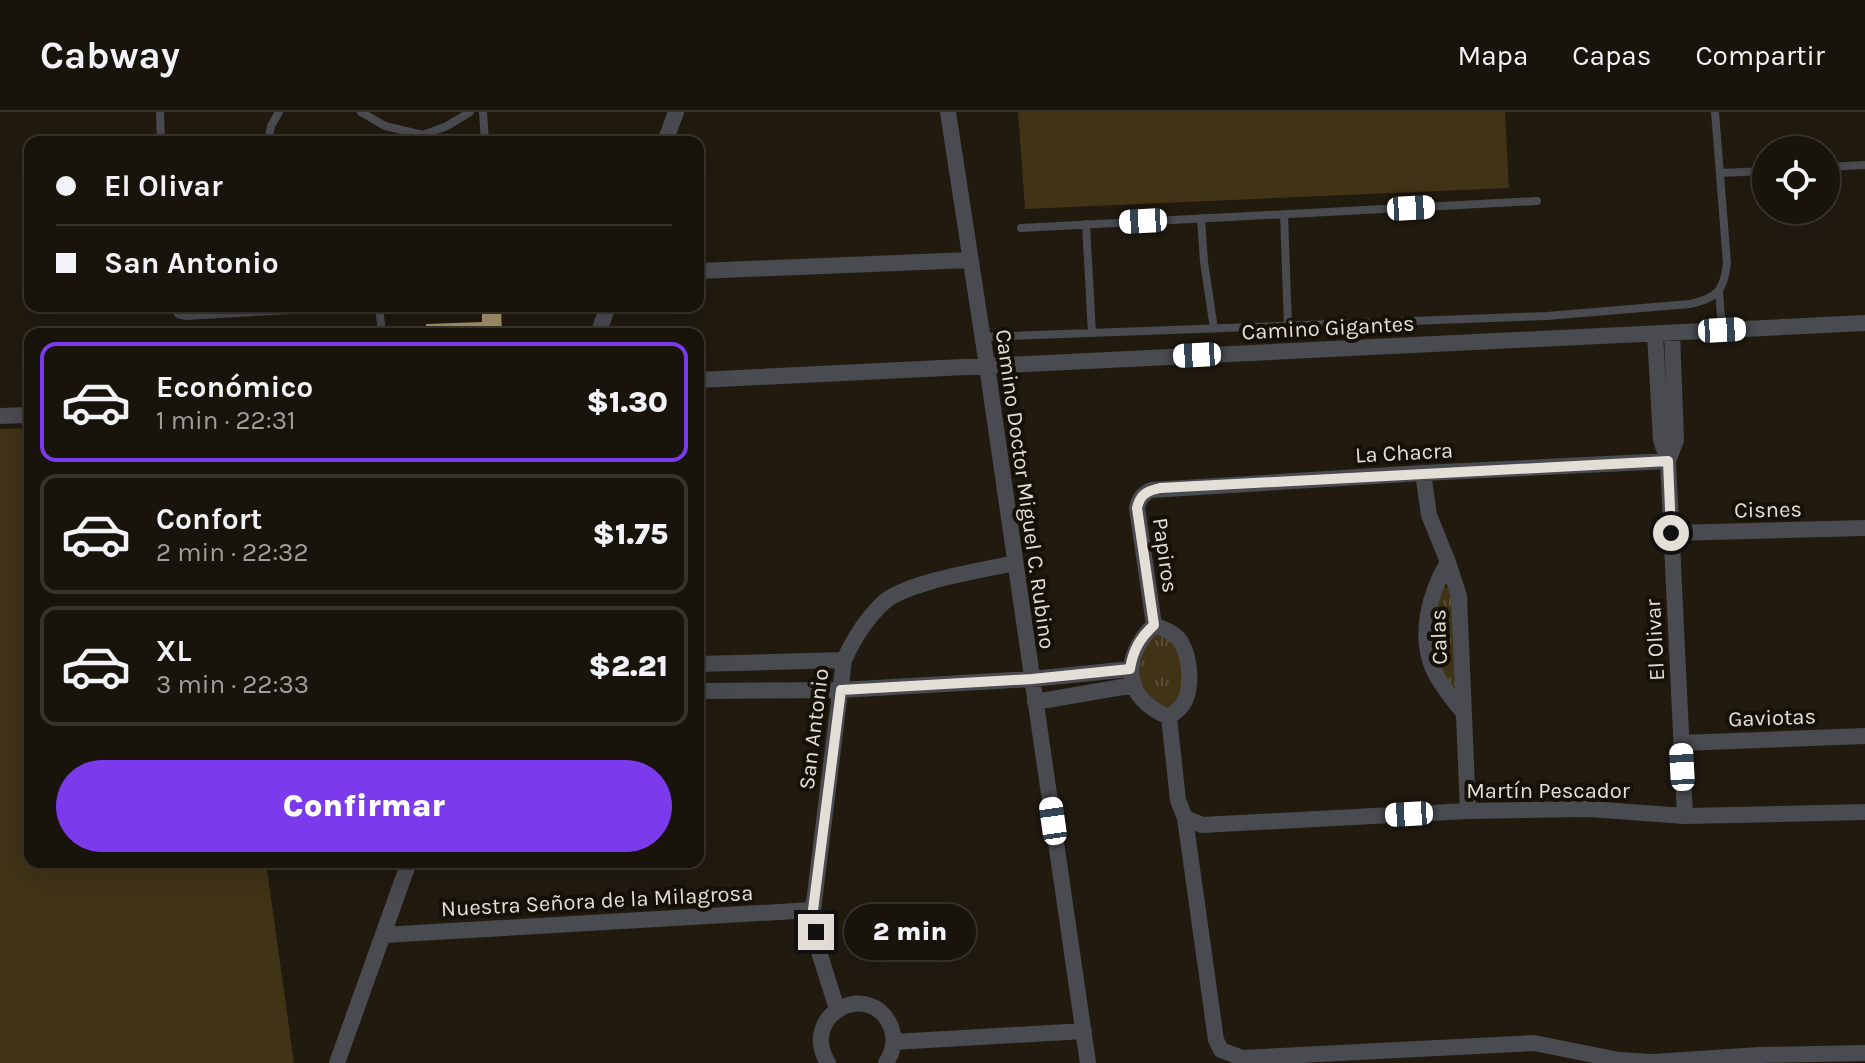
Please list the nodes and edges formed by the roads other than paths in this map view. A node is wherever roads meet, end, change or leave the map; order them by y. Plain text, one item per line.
1 (160, 112) edge
2 (270, 112) edge
3 (279, 112) edge
4 (361, 112) edge
5 (470, 112) edge
6 (483, 112) edge
7 (676, 112) edge
8 (948, 112) edge
9 (1715, 112) edge
10 (271, 126) junction
11 (162, 136) edge
12 (269, 136) edge
13 (422, 136) joint
14 (485, 136) edge
15 (667, 136) edge
16 (1865, 165) edge
17 (1840, 166) edge
18 (1752, 172) edge
19 (1720, 173) junction
20 (1537, 201) dead end
21 (1284, 214) junction
22 (1201, 218) junction
23 (1086, 224) junction
24 (1021, 228) dead end
25 (970, 260) junction
26 (704, 271) edge
27 (1719, 291) junction
28 (177, 312) edge
29 (256, 312) edge
30 (1865, 323) edge
31 (1288, 326) junction
32 (1214, 329) junction
33 (1722, 330) junction
34 (1092, 333) junction
35 (1663, 333) junction
36 (982, 337) junction
37 (987, 366) junction
38 (704, 380) edge
39 (24, 415) edge
40 (0, 416) edge
41 (1668, 461) junction
42 (1423, 473) junction
43 (1144, 493) joint
44 (1865, 528) edge
45 (1671, 533) junction
46 (1448, 562) junction
47 (1015, 563) junction
48 (1154, 625) junction
49 (844, 660) junction
50 (704, 664) edge
51 (1132, 677) junction
52 (1032, 679) junction
53 (841, 690) junction
54 (704, 691) edge
55 (1035, 702) junction
56 (1463, 712) junction
57 (1169, 717) junction
58 (1865, 736) edge
59 (1681, 743) junction
60 (1468, 811) junction
61 (1865, 812) edge
62 (1685, 816) junction
63 (1185, 818) junction
64 (407, 868) edge
65 (813, 910) junction
66 (383, 935) junction
67 (837, 1009) junction
68 (1084, 1031) junction
69 (894, 1042) junction
70 (1865, 1053) edge
71 (337, 1063) edge
72 (828, 1063) edge
73 (886, 1063) edge
74 (1088, 1063) edge

1 - 11 lane
2 - 10 lane
3 - 10 lane
4 - 13 lane
5 - 13 lane
6 - 14 lane
7 - 15 street
8 - 25 street, Camino Doctor Miguel C. Rubino
9 - 19 lane
10 - 12 lane
16 - 17 lane
18 - 19 lane
19 - 27 lane
20 - 21 lane
21 - 22 lane
21 - 31 lane
22 - 23 lane
22 - 32 lane
23 - 24 lane
23 - 34 lane
25 - 26 street
25 - 36 street, Camino Doctor Miguel C. Rubino
27 - 31 lane
27 - 33 lane
28 - 29 lane
30 - 33 street, Camino Gigantes
31 - 32 lane
32 - 34 lane
33 - 35 street, Camino Gigantes
34 - 36 lane
35 - 37 street, Camino Gigantes
35 - 41 street, El Olivar
36 - 37 street, Camino Doctor Miguel C. Rubino
37 - 38 street, Camino Gigantes
37 - 47 street, Camino Doctor Miguel C. Rubino
39 - 40 street
41 - 42 street, La Chacra
41 - 45 street, El Olivar
42 - 43 street, La Chacra
42 - 46 street, Calas
43 - 48 street, Papiros
44 - 45 street, Cisnes
45 - 59 street, El Olivar
46 - 56 street, Calas
46 - 56 street, Calas
47 - 49 street, San Antonio
47 - 52 street, Camino Doctor Miguel C. Rubino
48 - 51 street, Papiros
48 - 57 street, Papiros
49 - 50 street
49 - 53 street, San Antonio
51 - 52 street
51 - 55 street
51 - 57 street
52 - 53 street
52 - 55 street, Camino Doctor Miguel C. Rubino
53 - 54 street
53 - 65 street, San Antonio
55 - 68 street, Camino Doctor Miguel C. Rubino
56 - 60 street, Calas
57 - 63 street
58 - 59 street, Gaviotas
59 - 62 street, El Olivar
60 - 62 street, Martín Pescador
60 - 63 street, Martín Pescador
61 - 62 street, Martín Pescador
63 - 70 street
64 - 66 street
65 - 66 street, Nuestra Señora de la Milagrosa
65 - 67 street, San Antonio
66 - 71 street
67 - 69 street
67 - 72 street
68 - 69 street
68 - 74 street, Camino Doctor Miguel C. Rubino
69 - 73 street

